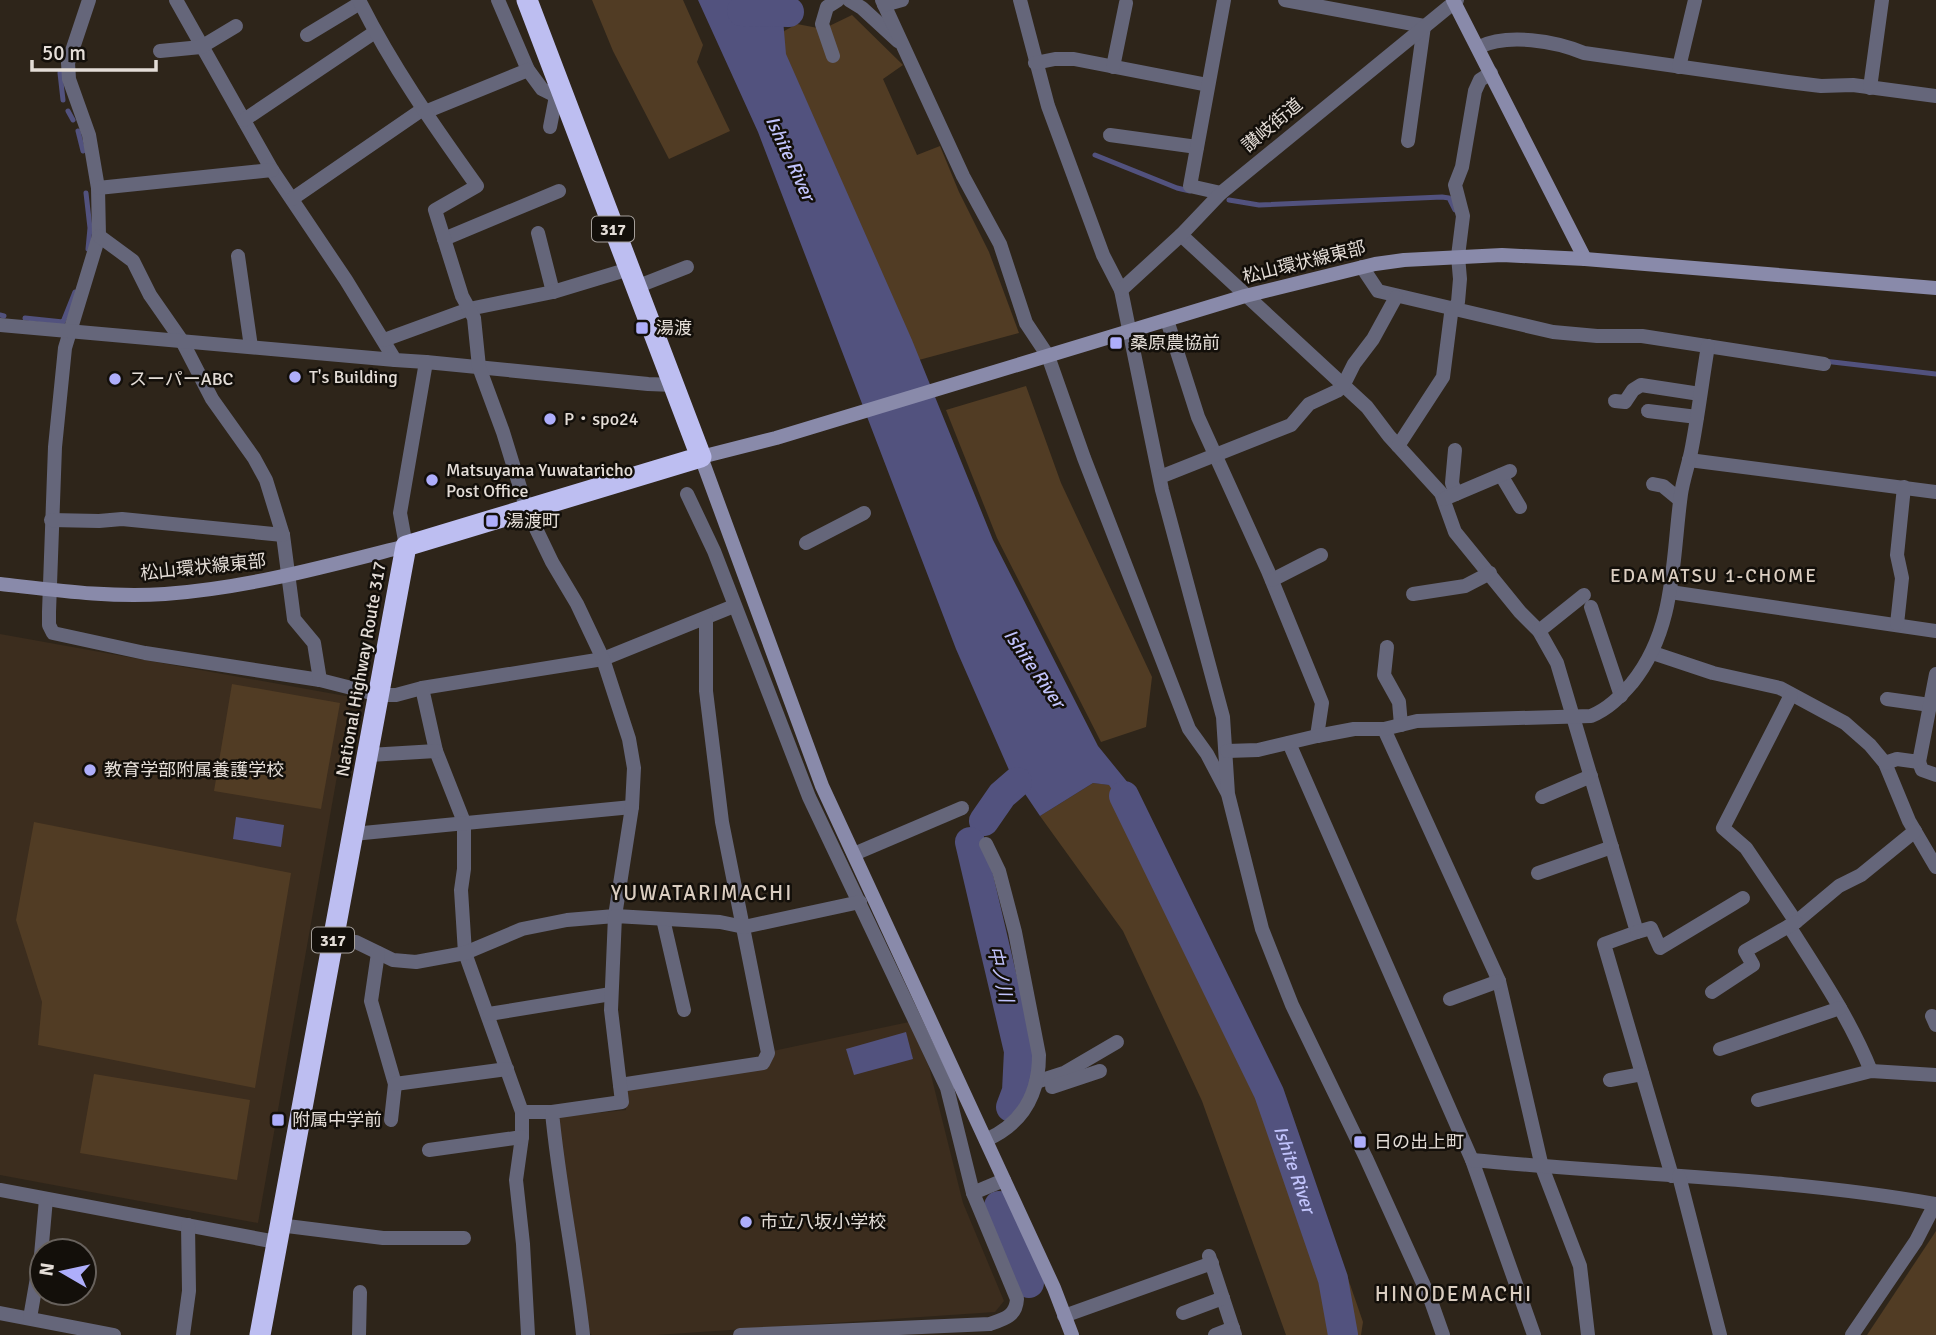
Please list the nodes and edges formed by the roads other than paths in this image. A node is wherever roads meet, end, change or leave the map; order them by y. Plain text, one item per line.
1 (89, 0) edge
2 (176, 0) edge
3 (498, 0) edge
4 (527, 0) edge
5 (838, 0) edge
6 (849, 0) edge
7 (902, 0) edge
8 (1020, 0) edge
9 (1224, 0) edge
10 (1285, 0) edge
11 (1695, 0) edge
12 (1882, 0) edge
13 (1455, 1) edge
14 (359, 2) edge
15 (883, 3) edge
16 (1126, 3) dead end
17 (1315, 3) edge
18 (236, 26) dead end
19 (1424, 26) junction
20 (375, 32) junction
21 (307, 35) dead end
22 (901, 44) junction
23 (201, 47) junction
24 (1479, 47) junction
25 (160, 51) dead end
26 (833, 56) dead end
27 (1035, 63) junction
28 (1113, 66) junction
29 (1679, 67) junction
30 (528, 70) junction
31 (1491, 73) junction
32 (1208, 85) junction
33 (1870, 88) junction
34 (559, 95) junction
35 (1936, 96) edge
36 (424, 111) junction
37 (244, 120) junction
38 (550, 127) dead end
39 (1110, 135) dead end
40 (1408, 141) dead end
41 (1197, 147) junction
42 (272, 170) junction
43 (98, 188) junction
44 (558, 191) dead end
45 (1222, 193) junction
46 (292, 199) junction
47 (538, 233) dead end
48 (99, 236) junction
49 (1181, 236) junction
50 (444, 239) junction
51 (237, 256) dead end
52 (1458, 256) junction
53 (1585, 259) junction
54 (687, 267) dead end
55 (1362, 267) junction
56 (632, 278) junction
57 (1936, 288) edge
58 (1121, 290) junction
59 (553, 292) junction
60 (1245, 296) junction
61 (1396, 297) junction
62 (469, 309) junction
63 (1454, 309) junction
64 (1167, 320) junction
65 (0, 325) edge
66 (69, 332) junction
67 (1129, 332) junction
68 (384, 340) junction
69 (182, 341) junction
70 (1708, 346) junction
71 (251, 347) junction
72 (1048, 356) junction
73 (395, 360) junction
74 (426, 362) junction
75 (1824, 364) dead end
76 (479, 367) junction
77 (674, 385) junction
78 (1343, 386) junction
79 (1700, 394) junction
80 (1615, 401) dead end
81 (1648, 411) dead end
82 (1697, 417) junction
83 (1398, 446) junction
84 (1455, 450) dead end
85 (1216, 455) junction
86 (701, 457) junction
87 (1689, 460) junction
88 (1160, 477) junction
89 (1653, 484) dead end
90 (1904, 488) junction
91 (1936, 492) edge
92 (687, 494) dead end
93 (1450, 496) junction
94 (1680, 500) junction
95 (1520, 507) dead end
96 (527, 510) junction
97 (864, 513) dead end
98 (51, 520) junction
99 (283, 535) junction
100 (806, 543) dead end
101 (406, 546) junction
102 (1321, 555) dead end
103 (1490, 573) junction
104 (287, 576) junction
105 (1272, 580) junction
106 (0, 584) edge
107 (50, 590) junction
108 (1670, 592) junction
109 (1413, 594) dead end
110 (734, 606) junction
111 (706, 619) junction
112 (1897, 624) junction
113 (1539, 631) junction
114 (1936, 631) edge
115 (1387, 647) dead end
116 (1653, 653) junction
117 (603, 659) junction
118 (1936, 674) edge
119 (320, 680) junction
120 (422, 688) junction
121 (379, 695) junction
122 (1791, 695) junction
123 (1621, 696) junction
124 (1887, 699) dead end
125 (1930, 705) junction
126 (1573, 717) junction
127 (1401, 725) junction
128 (1384, 729) junction
129 (1317, 736) junction
130 (1930, 737) edge
131 (1289, 743) junction
132 (436, 751) junction
133 (1227, 751) junction
134 (369, 755) junction
135 (1919, 762) junction
136 (1885, 763) junction
137 (1936, 775) edge
138 (1591, 776) junction
139 (1228, 794) junction
140 (1542, 797) dead end
141 (632, 807) junction
142 (962, 808) dead end
143 (464, 822) junction
144 (1915, 831) junction
145 (353, 834) junction
146 (986, 844) dead end
147 (1612, 847) junction
148 (854, 854) junction
149 (1936, 867) edge
150 (1538, 873) dead end
151 (1743, 898) dead end
152 (860, 902) junction
153 (615, 916) junction
154 (663, 919) junction
155 (1792, 924) junction
156 (744, 927) junction
157 (1637, 932) junction
158 (332, 941) junction
159 (378, 953) junction
160 (465, 953) junction
161 (1499, 981) junction
162 (1712, 992) dead end
163 (611, 994) junction
164 (1450, 999) dead end
165 (1840, 1008) junction
166 (684, 1010) dead end
167 (489, 1014) junction
168 (1117, 1042) dead end
169 (1720, 1049) dead end
170 (507, 1069) junction
171 (1100, 1071) dead end
172 (1871, 1071) junction
173 (1642, 1074) junction
174 (1936, 1075) edge
175 (1610, 1080) dead end
176 (395, 1084) junction
177 (620, 1085) junction
178 (1034, 1087) junction
179 (1758, 1100) dead end
180 (522, 1112) junction
181 (552, 1112) junction
182 (391, 1120) dead end
183 (522, 1138) junction
184 (986, 1140) junction
185 (429, 1150) dead end
186 (1472, 1160) junction
187 (1542, 1167) junction
188 (1676, 1176) junction
189 (1004, 1180) junction
190 (0, 1190) edge
191 (973, 1193) junction
192 (46, 1199) junction
193 (1936, 1204) edge
194 (188, 1225) junction
195 (278, 1233) junction
196 (464, 1238) dead end
197 (360, 1292) dead end
198 (1223, 1298) junction
199 (0, 1313) edge
200 (1183, 1313) dead end
201 (1064, 1316) junction
202 (30, 1318) junction
203 (991, 1329) edge
204 (1234, 1331) edge
205 (856, 1333) edge
206 (114, 1335) edge
207 (183, 1335) edge
208 (260, 1335) edge
209 (359, 1335) edge
210 (528, 1335) edge
211 (583, 1335) edge
212 (740, 1335) edge
213 (1072, 1335) edge
214 (1215, 1335) edge
215 (1443, 1335) edge
216 (1535, 1335) edge
217 (1588, 1335) edge
218 (1720, 1335) edge
219 (1852, 1335) edge

1 - 43 street
2 - 23 street
3 - 30 street
4 - 34 highway, 317
5 - 26 street
6 - 22 street
7 - 15 street
8 - 27 street
9 - 32 street
10 - 17 street
11 - 29 street
12 - 33 street
13 - 19 street, 讃岐街道
13 - 24 street
14 - 20 street
14 - 21 street
15 - 22 street
16 - 28 street
17 - 19 street
18 - 23 street
19 - 40 street
19 - 45 street, 讃岐街道
20 - 36 street
20 - 37 street
22 - 72 street
23 - 25 street
23 - 37 street
24 - 29 street
24 - 31 street
27 - 28 street
27 - 58 street
28 - 32 street
29 - 33 street
30 - 34 street
30 - 36 street
31 - 52 street
31 - 53 street
32 - 41 street
33 - 35 street
34 - 38 street
34 - 56 highway, 317
36 - 46 street
36 - 50 street
37 - 42 street
39 - 41 street
41 - 45 street
42 - 43 street
42 - 46 street
43 - 48 street
44 - 50 street
45 - 49 street, 讃岐街道
46 - 68 street
47 - 59 street
48 - 66 street
48 - 69 street
49 - 58 street, 讃岐街道
49 - 60 street
50 - 62 street
51 - 71 street
52 - 53 street, 松山環状線東部
52 - 55 street, 松山環状線東部
52 - 63 street
53 - 57 street, 松山環状線東部
54 - 56 street
55 - 60 street, 松山環状線東部
55 - 61 street
56 - 59 street
56 - 77 highway, 317
58 - 67 street
59 - 62 street
60 - 64 street, 松山環状線東部
60 - 78 street
61 - 63 street
61 - 78 street
62 - 68 street
62 - 76 street
63 - 70 street
63 - 83 street
64 - 67 street, 松山環状線東部
64 - 85 street
65 - 66 street
66 - 69 street
66 - 98 street
67 - 72 street, 松山環状線東部
67 - 88 street
68 - 73 street
69 - 71 street
69 - 99 street
70 - 75 street
70 - 79 street
71 - 73 street
72 - 86 street, 松山環状線東部
72 - 139 street
73 - 74 street
74 - 76 street
74 - 101 street
76 - 77 street
76 - 96 street
77 - 86 highway, 317
78 - 83 street
78 - 85 street
79 - 80 street
79 - 82 street
81 - 82 street
82 - 87 street
83 - 93 street
84 - 93 street
85 - 88 street
85 - 105 street
86 - 96 highway, National Highway Route 317
86 - 148 street
87 - 90 street
87 - 94 street
88 - 133 street
89 - 94 street
90 - 91 street
90 - 112 street
92 - 110 street
93 - 95 street
93 - 103 street
94 - 108 street
96 - 101 highway, National Highway Route 317
96 - 117 street
97 - 100 street
98 - 99 street
98 - 107 street
99 - 104 street
101 - 104 street, 松山環状線東部
101 - 121 highway, National Highway Route 317 / 317
102 - 105 street
103 - 109 street
103 - 113 street
104 - 107 street, 松山環状線東部
104 - 119 street
105 - 129 street
106 - 107 street, 松山環状線東部
107 - 119 street
108 - 112 street
108 - 116 street
110 - 111 street
110 - 152 street
111 - 117 street
111 - 156 street
112 - 114 street
113 - 123 street
113 - 126 street
115 - 127 street
116 - 122 street
116 - 123 street
117 - 120 street
117 - 141 street
118 - 125 street
119 - 121 street
120 - 121 street
120 - 132 street
121 - 134 highway, National Highway Route 317 / 317
122 - 136 street
122 - 155 street
123 - 126 street
124 - 125 street
125 - 130 street
126 - 127 street
126 - 138 street
127 - 128 street
128 - 129 street
128 - 161 street
129 - 131 street
130 - 135 street
131 - 133 street
131 - 186 street
132 - 134 street
132 - 143 street
133 - 139 street
134 - 145 highway, National Highway Route 317 / 317
135 - 136 street
135 - 137 street
136 - 144 street
138 - 140 street
138 - 147 street
139 - 215 street
141 - 143 street
141 - 153 street
142 - 148 street
143 - 145 street
143 - 160 street
144 - 149 street
144 - 155 street
145 - 158 highway, National Highway Route 317 / 317
146 - 178 street
147 - 150 street
147 - 157 street
148 - 184 street
151 - 157 street
152 - 156 street
152 - 191 street
153 - 154 street
153 - 160 street
153 - 163 street
154 - 156 street
154 - 166 street
155 - 162 street
155 - 165 street
156 - 177 street
157 - 173 street
158 - 159 street
158 - 195 highway, National Highway Route 317 / 317
159 - 160 street
159 - 176 street
160 - 167 street
161 - 164 street
161 - 187 street
163 - 167 street
163 - 177 street
165 - 169 street
165 - 172 street
167 - 170 street
168 - 178 street
170 - 176 street
170 - 180 street
171 - 178 street
172 - 174 street
172 - 179 street
173 - 175 street
173 - 188 street
176 - 182 street
177 - 181 street
178 - 184 street
180 - 181 street
180 - 183 street
181 - 211 street
183 - 185 street
183 - 210 street
184 - 189 street
186 - 187 street
186 - 216 street
187 - 188 street
187 - 217 street
188 - 193 street
188 - 218 street
189 - 191 street
189 - 201 street
190 - 192 street
191 - 203 street
192 - 194 street
192 - 202 street
193 - 219 street
194 - 195 street
194 - 207 street
195 - 196 street
195 - 208 highway, National Highway Route 317 / 317
197 - 209 street
198 - 200 street
198 - 201 street
198 - 204 street
199 - 202 street
201 - 213 street
202 - 206 street
203 - 205 street
204 - 214 street
205 - 212 street

